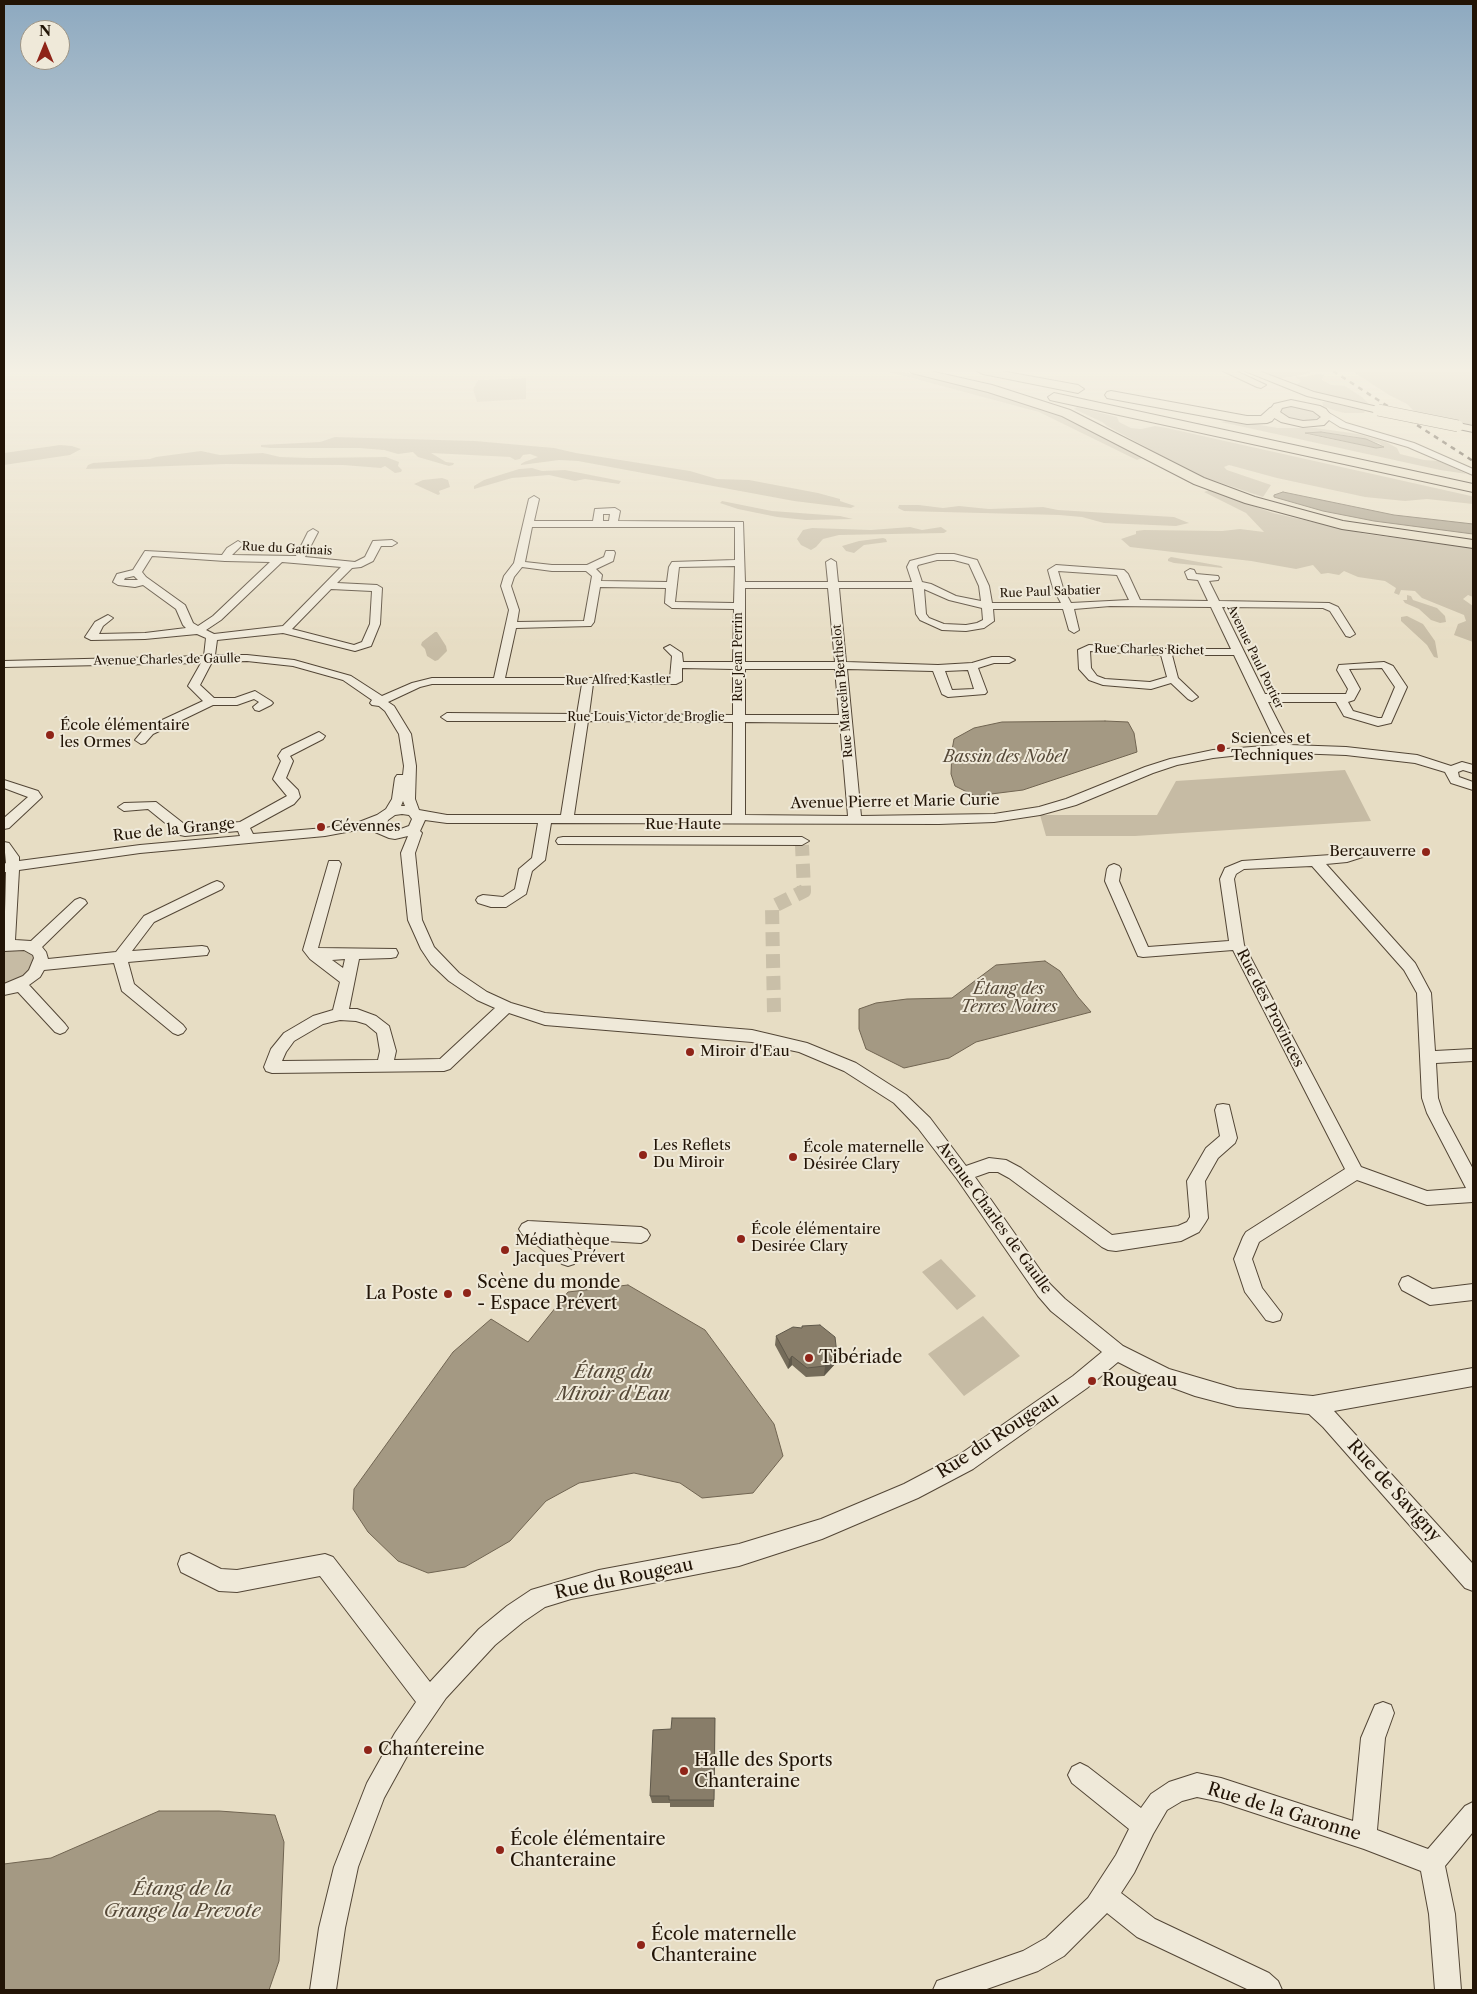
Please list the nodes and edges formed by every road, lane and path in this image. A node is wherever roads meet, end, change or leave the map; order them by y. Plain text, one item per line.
1 (1166, 464) edge
2 (1363, 464) edge
3 (1390, 464) edge
4 (1457, 464) edge
5 (1473, 472) edge
6 (1473, 482) edge
7 (1473, 488) edge
8 (534, 499) dead end
9 (609, 500) dead end
10 (608, 511) junction
11 (529, 524) junction
12 (598, 524) junction
13 (613, 524) junction
14 (313, 532) dead end
15 (392, 543) dead end
16 (238, 544) dead end
17 (1473, 544) edge
18 (610, 553) dead end
19 (225, 558) junction
20 (278, 560) junction
21 (299, 560) junction
22 (831, 562) dead end
23 (740, 563) junction
24 (519, 564) junction
25 (349, 565) junction
26 (589, 568) junction
27 (137, 572) junction
28 (1190, 572) dead end
29 (1202, 578) junction
30 (1214, 578) dead end
31 (146, 581) junction
32 (596, 584) junction
33 (672, 585) junction
34 (739, 585) junction
35 (833, 585) junction
36 (918, 585) junction
37 (328, 586) junction
38 (1136, 604) junction
39 (1215, 605) junction
40 (739, 606) junction
41 (988, 606) junction
42 (1068, 606) junction
43 (108, 618) dead end
44 (512, 625) junction
45 (286, 629) junction
46 (199, 630) junction
47 (1074, 630) dead end
48 (1350, 634) dead end
49 (212, 637) junction
50 (670, 648) dead end
51 (1166, 652) junction
52 (1238, 652) junction
53 (209, 658) junction
54 (1009, 660) dead end
55 (4, 664) edge
56 (677, 665) junction
57 (739, 665) junction
58 (840, 665) junction
59 (972, 666) junction
60 (938, 668) junction
61 (1172, 677) junction
62 (499, 680) junction
63 (588, 681) junction
64 (1192, 698) dead end
65 (1260, 698) junction
66 (1340, 698) junction
67 (211, 702) junction
68 (379, 702) junction
69 (259, 707) dead end
70 (447, 717) dead end
71 (583, 718) junction
72 (738, 718) junction
73 (846, 719) junction
74 (319, 736) dead end
75 (142, 740) dead end
76 (1285, 748) junction
77 (1473, 769) edge
78 (1451, 770) junction
79 (4, 784) edge
80 (1473, 787) edge
81 (124, 807) dead end
82 (415, 813) junction
83 (386, 815) junction
84 (447, 819) junction
85 (545, 819) junction
86 (567, 819) junction
87 (738, 820) junction
88 (801, 820) junction
89 (855, 820) junction
90 (4, 825) edge
91 (348, 829) junction
92 (413, 830) junction
93 (245, 832) junction
94 (386, 833) junction
95 (563, 841) dead end
96 (4, 846) edge
97 (1364, 852) dead end
98 (408, 853) junction
99 (1315, 861) junction
100 (334, 864) dead end
101 (8, 867) edge
102 (1114, 869) dead end
103 (217, 886) dead end
104 (483, 900) dead end
105 (80, 903) dead end
106 (1237, 945) junction
107 (5, 946) edge
108 (33, 948) junction
109 (202, 951) dead end
110 (313, 952) junction
111 (390, 953) dead end
112 (353, 954) junction
113 (120, 957) junction
114 (40, 965) junction
115 (347, 980) junction
116 (11, 988) edge
117 (506, 1007) junction
118 (340, 1014) junction
119 (60, 1028) dead end
120 (178, 1029) dead end
121 (1473, 1055) edge
122 (1427, 1057) junction
123 (385, 1064) junction
124 (1224, 1110) dead end
125 (1468, 1165) edge
126 (1355, 1172) junction
127 (964, 1174) junction
128 (1473, 1185) edge
129 (1473, 1195) edge
130 (642, 1235) dead end
131 (568, 1258) dead end
132 (1408, 1284) dead end
133 (1473, 1292) edge
134 (1272, 1314) dead end
135 (1116, 1352) junction
136 (1473, 1377) edge
137 (1313, 1405) junction
138 (189, 1564) dead end
139 (1473, 1580) edge
140 (430, 1701) junction
141 (1383, 1713) dead end
142 (1080, 1774) dead end
143 (1473, 1814) edge
144 (1144, 1825) junction
145 (1364, 1837) junction
146 (1432, 1863) junction
147 (1104, 1895) junction
148 (323, 1990) edge
149 (946, 1990) edge
150 (1269, 1990) edge
151 (1448, 1990) edge

1 - 17 highway
2 - 7 highway
3 - 6 highway
4 - 5 street
8 - 11 street
9 - 10 street
10 - 12 street
10 - 13 street
11 - 12 street
11 - 24 street
12 - 13 street
13 - 23 street, Rue Jean Perrin
14 - 21 street
15 - 25 street
16 - 19 street
18 - 26 street
19 - 20 street, Rue du Gatinais
19 - 27 street, Rue du Gatinais
20 - 21 street, Rue du Gatinais
20 - 46 street
21 - 25 street, Rue du Gatinais
22 - 35 street, Rue Marcelin Berthelot
23 - 33 street
23 - 34 street, Rue Jean Perrin
24 - 26 street
24 - 44 street
25 - 37 street, Rue du Gatinais
26 - 32 street
27 - 31 street
27 - 31 street
28 - 29 street
29 - 30 street
29 - 39 street, Avenue Paul Portier
31 - 46 street
32 - 33 street
32 - 44 street
33 - 40 street
34 - 35 street, Rue Paul Sabatier
34 - 40 street, Rue Jean Perrin
35 - 36 street, Rue Paul Sabatier
35 - 58 street, Rue Marcelin Berthelot
36 - 41 street, Rue Paul Sabatier
36 - 41 street
36 - 41 street
37 - 45 street, Rue du Gatinais
37 - 45 street
38 - 39 street, Rue Paul Sabatier
38 - 42 street, Rue Paul Sabatier
38 - 42 street
39 - 48 street, Rue Paul Sabatier
39 - 52 street, Avenue Paul Portier
40 - 57 street, Rue Jean Perrin
41 - 42 street, Rue Paul Sabatier
42 - 47 street
43 - 46 street
44 - 62 street
45 - 49 street
46 - 49 street
49 - 53 street
50 - 56 street
51 - 52 street, Rue Charles Richet
51 - 61 street
51 - 61 street, Rue Charles Richet
52 - 65 street, Avenue Paul Portier
53 - 55 street, Avenue Charles de Gaulle
53 - 67 street
53 - 68 street, Avenue Charles de Gaulle
54 - 59 street, Rue Alfred Kastler
56 - 57 street, Rue Alfred Kastler
56 - 63 street, Rue Alfred Kastler
57 - 58 street, Rue Alfred Kastler
57 - 72 street, Rue Jean Perrin
58 - 60 street, Rue Alfred Kastler
58 - 73 street, Rue Marcelin Berthelot
59 - 60 street, Rue Alfred Kastler
59 - 60 street
61 - 64 street, Rue Charles Richet
62 - 63 street, Rue Alfred Kastler
62 - 68 street, Rue Alfred Kastler
63 - 71 street
65 - 66 street
65 - 76 street, Avenue Paul Portier
66 - 66 street
67 - 69 street
67 - 75 street
68 - 82 street, Avenue Charles de Gaulle
68 - 83 street, Avenue Charles de Gaulle
70 - 71 street, Rue Louis Victor de Broglie
71 - 72 street, Rue Louis Victor de Broglie
71 - 86 street
72 - 73 street, Rue Louis Victor de Broglie
72 - 87 street, Rue Jean Perrin
73 - 89 street, Rue Marcelin Berthelot
74 - 93 street
76 - 78 street, Avenue Pierre et Marie Curie
76 - 89 street, Avenue Pierre et Marie Curie
77 - 78 street
78 - 80 street
79 - 90 street
81 - 93 street
82 - 83 street, Avenue Pierre et Marie Curie
82 - 84 street, Avenue Pierre et Marie Curie
82 - 92 street, Avenue Charles de Gaulle
83 - 91 street, Rue de la Grange
83 - 94 street
84 - 85 street, Avenue Pierre et Marie Curie
84 - 92 street, Avenue Pierre et Marie Curie
85 - 86 street, Avenue Pierre et Marie Curie
85 - 104 street
86 - 87 street, Avenue Pierre et Marie Curie
87 - 88 street, Avenue Pierre et Marie Curie
88 - 89 street, Avenue Pierre et Marie Curie
88 - 95 street, Rue Haute
91 - 93 street, Rue de la Grange
91 - 94 street, Rue de la Grange
92 - 94 street, Avenue Pierre et Marie Curie
92 - 98 street, Avenue Charles de Gaulle
93 - 101 street, Rue de la Grange
94 - 98 street
96 - 101 street
97 - 99 street
98 - 117 street, Avenue Charles de Gaulle
99 - 106 street, Rue des Provinces
99 - 122 street
100 - 110 street
101 - 107 street
102 - 106 street
103 - 113 street
105 - 108 street
106 - 126 street, Rue des Provinces
107 - 108 street
108 - 114 street
109 - 113 street
110 - 112 street
110 - 115 street
111 - 112 street
112 - 115 street
113 - 114 street
113 - 120 street
114 - 116 street
115 - 118 street
116 - 119 street
117 - 123 street
117 - 127 street, Avenue Charles de Gaulle
118 - 123 street
118 - 123 street
121 - 122 street
122 - 125 street
124 - 127 street
125 - 128 street
126 - 129 street
126 - 134 street
127 - 135 street, Avenue Charles de Gaulle
130 - 131 street
132 - 133 street
135 - 137 street, Avenue Charles de Gaulle
135 - 140 street, Rue du Rougeau
136 - 137 street, Avenue Charles de Gaulle
137 - 139 street, Rue de Savigny
138 - 140 street
140 - 148 street, Rue du Rougeau
141 - 145 street
142 - 144 street
143 - 146 street
144 - 145 street, Rue de la Garonne
144 - 147 street, Rue de la Garonne
145 - 146 street, Rue de la Garonne
146 - 151 street
147 - 149 street, Rue de la Garonne
147 - 150 street

